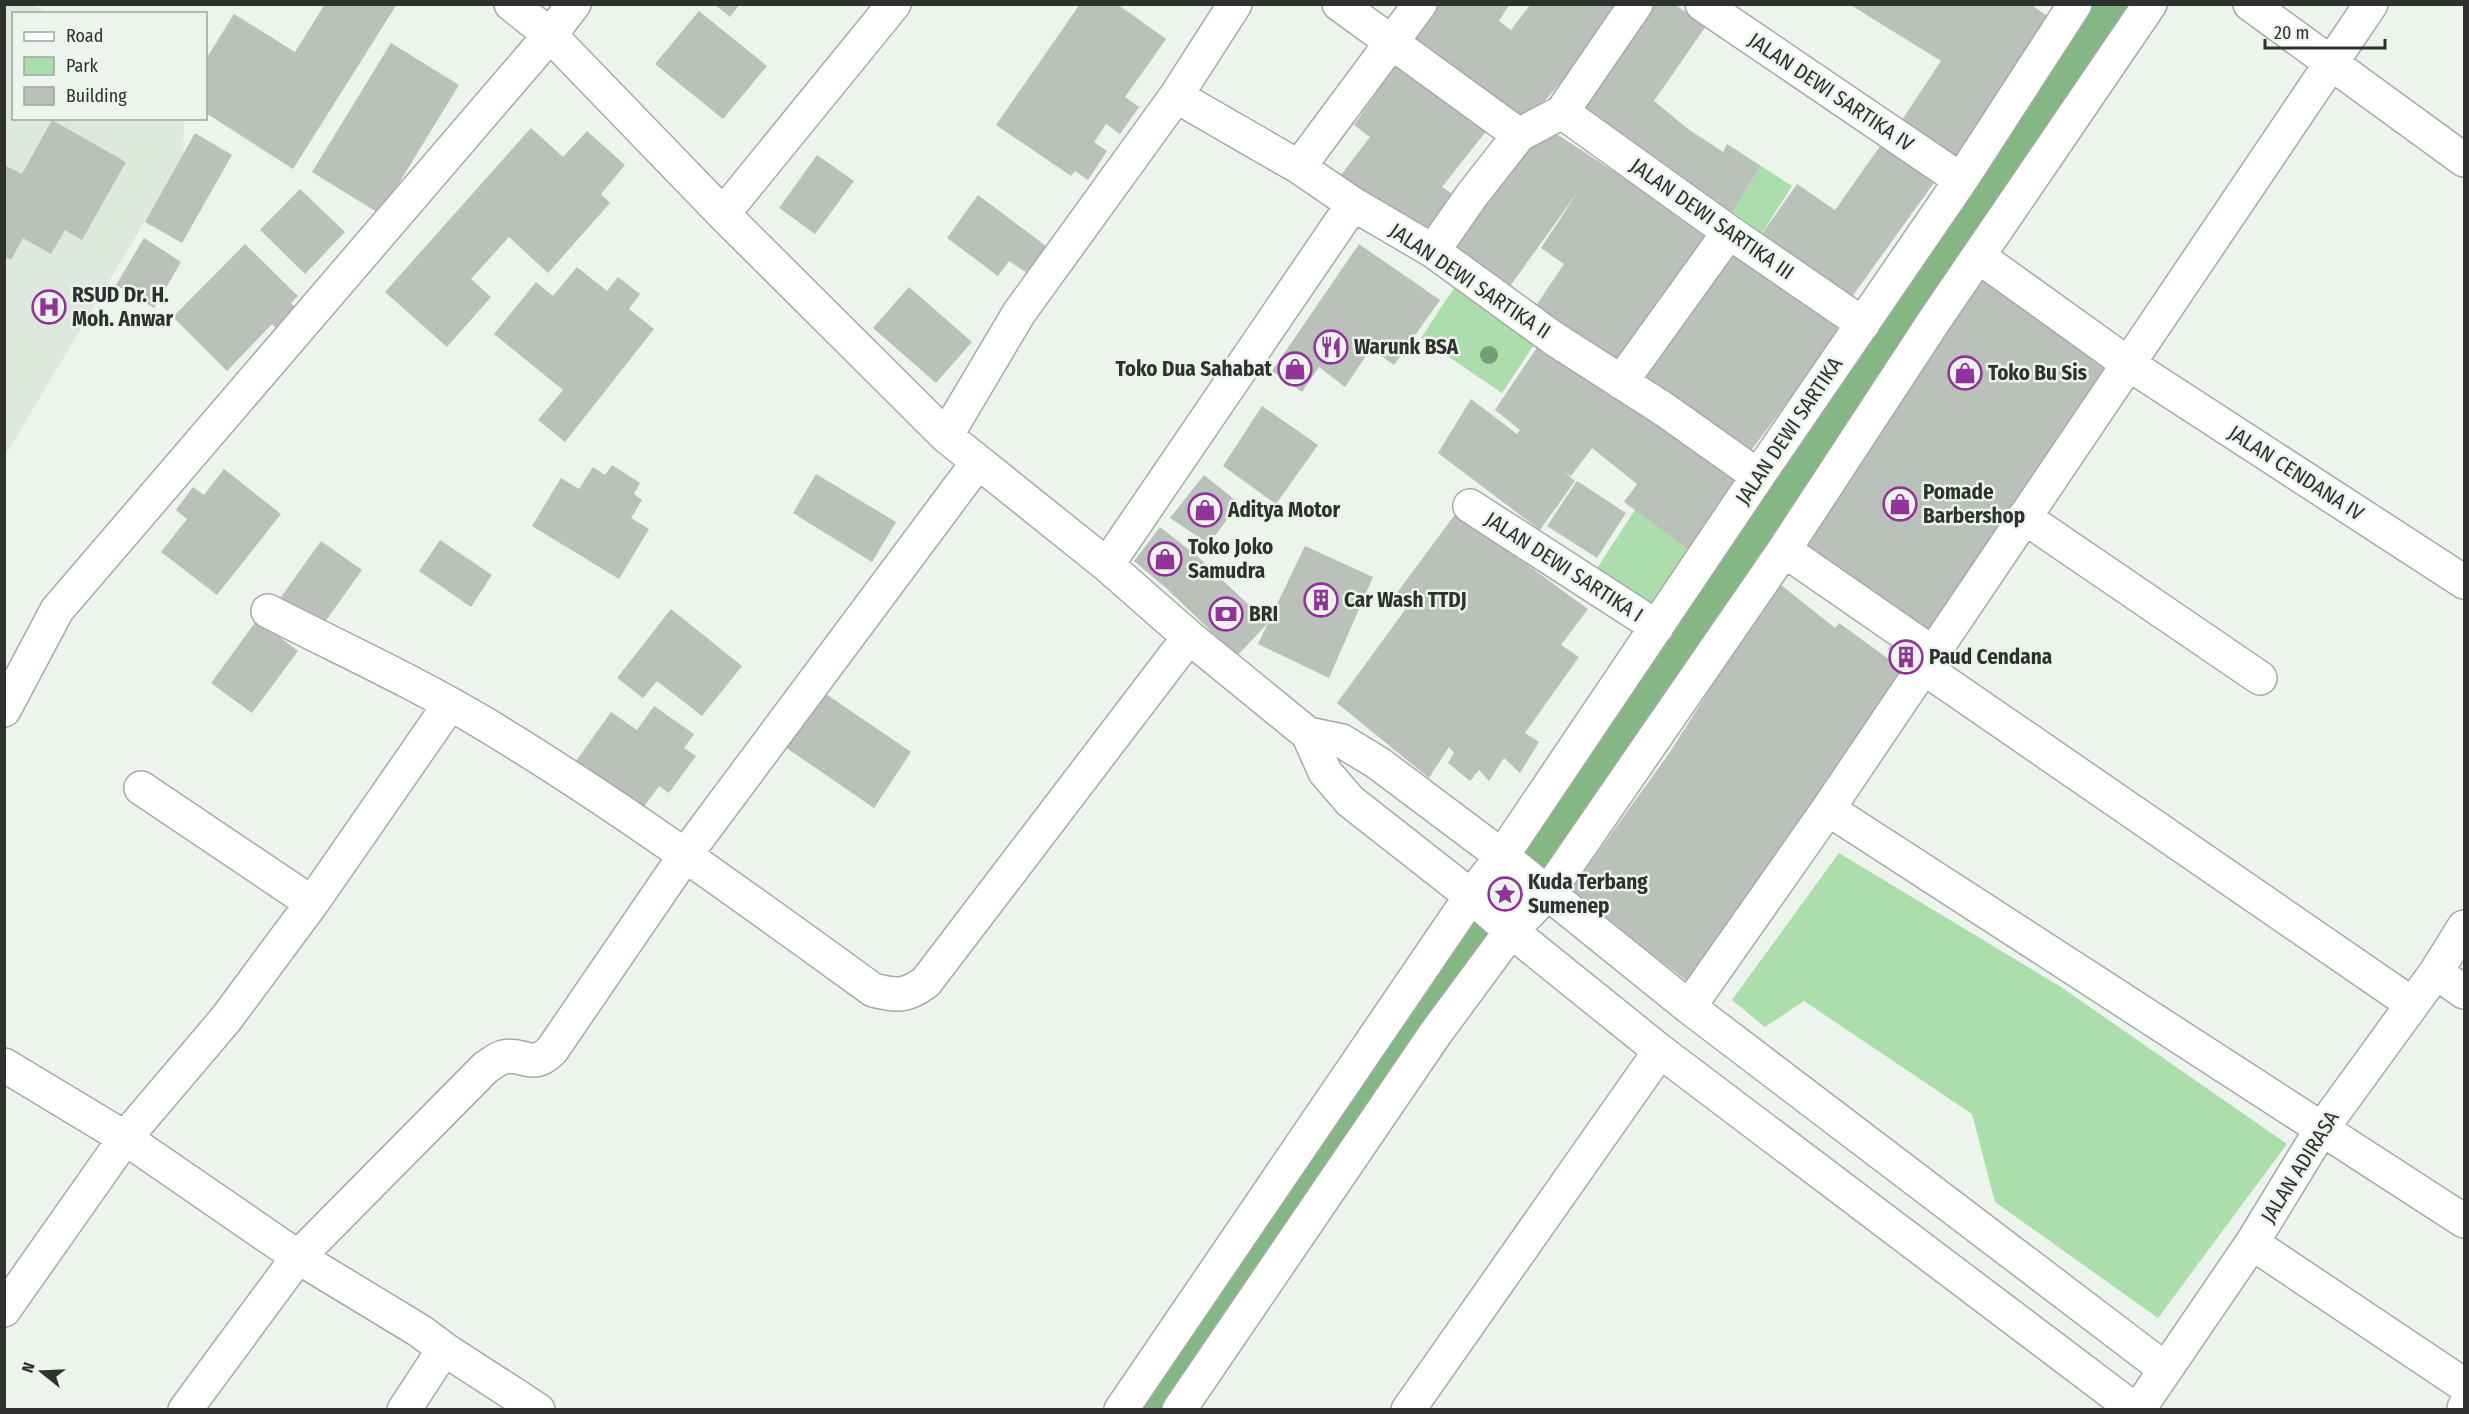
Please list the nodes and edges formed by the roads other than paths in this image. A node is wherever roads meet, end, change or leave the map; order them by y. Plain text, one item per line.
1 (511, 4) edge
2 (574, 4) edge
3 (894, 4) edge
4 (1235, 4) edge
5 (1339, 4) edge
6 (1420, 4) edge
7 (1636, 4) edge
8 (1702, 4) edge
9 (2150, 4) edge
10 (2250, 4) edge
11 (2371, 4) edge
12 (2063, 8) edge
13 (550, 35) junction
14 (1392, 42) junction
15 (2331, 62) junction
16 (1176, 96) junction
17 (1562, 112) junction
18 (1519, 135) junction
19 (2461, 152) edge
20 (1299, 167) junction
21 (1961, 180) junction
22 (1353, 204) junction
23 (723, 214) junction
24 (1729, 232) junction
25 (1433, 251) junction
26 (1978, 256) junction
27 (1863, 324) junction
28 (2127, 363) junction
29 (1621, 382) junction
30 (946, 436) junction
31 (978, 462) junction
32 (1758, 476) junction
33 (1470, 506) dead end
34 (2024, 516) junction
35 (1785, 550) junction
36 (1107, 564) junction
37 (2464, 582) edge
38 (268, 611) dead end
39 (1658, 627) junction
40 (1189, 637) junction
41 (1929, 661) junction
42 (2260, 678) dead end
43 (450, 704) junction
44 (4, 710) edge
45 (1308, 734) junction
46 (141, 788) dead end
47 (1828, 809) junction
48 (686, 854) junction
49 (1502, 856) junction
50 (1547, 894) junction
51 (1471, 896) junction
52 (312, 903) junction
53 (2464, 927) edge
54 (1511, 931) junction
55 (2436, 972) junction
56 (2464, 992) edge
57 (2412, 1004) junction
58 (1689, 1007) junction
59 (1660, 1051) junction
60 (4, 1065) edge
61 (2321, 1130) junction
62 (125, 1138) junction
63 (2464, 1221) edge
64 (2252, 1243) junction
65 (298, 1257) junction
66 (4, 1310) edge
67 (444, 1349) junction
68 (2165, 1369) junction
69 (2464, 1385) edge
70 (185, 1410) edge
71 (404, 1410) edge
72 (538, 1410) edge
73 (1121, 1410) edge
74 (1179, 1410) edge
75 (1408, 1410) edge
76 (2136, 1410) edge

1 - 13 street
2 - 13 street
3 - 23 street
4 - 16 street
5 - 14 street
6 - 14 street
7 - 17 street
8 - 21 street, JALAN DEWI SARTIKA IV
9 - 26 street
10 - 15 street
11 - 15 street
12 - 21 street, JALAN DEWI SARTIKA
13 - 23 street
13 - 44 street
14 - 18 street
14 - 20 street
15 - 19 street
15 - 28 street
16 - 20 street, JALAN DEWI SARTIKA II
16 - 30 street
17 - 18 street
17 - 24 street, JALAN DEWI SARTIKA III
18 - 25 street
20 - 22 street, JALAN DEWI SARTIKA II
21 - 27 street, JALAN DEWI SARTIKA
22 - 25 street, JALAN DEWI SARTIKA II
22 - 36 street
23 - 30 street
24 - 27 street, JALAN DEWI SARTIKA III
24 - 29 street
25 - 29 street, JALAN DEWI SARTIKA II
26 - 28 street, JALAN CENDANA IV
26 - 35 street
27 - 32 street, JALAN DEWI SARTIKA
28 - 34 street
28 - 37 street, JALAN CENDANA IV
29 - 32 street, JALAN DEWI SARTIKA II
30 - 31 street
31 - 36 street
31 - 48 street
32 - 39 street, JALAN DEWI SARTIKA
33 - 39 street, JALAN DEWI SARTIKA I
34 - 41 street
34 - 42 street
35 - 41 street
35 - 50 street
36 - 40 street
38 - 43 street
39 - 49 street, JALAN DEWI SARTIKA
40 - 45 street
40 - 48 street
41 - 47 street
41 - 57 street
43 - 48 street
43 - 52 street
45 - 49 street
45 - 51 street
46 - 52 street
47 - 58 street
47 - 61 street
48 - 65 street
49 - 50 street
49 - 51 street, JALAN DEWI SARTIKA
50 - 54 street
50 - 58 street
51 - 54 street
51 - 73 street, JALAN DEWI SARTIKA
52 - 62 street
53 - 55 street, JALAN ADIRASA
54 - 59 street
54 - 74 street
55 - 56 street
55 - 57 street, JALAN ADIRASA
57 - 61 street, JALAN ADIRASA
58 - 68 street
59 - 75 street
59 - 76 street
60 - 62 street
61 - 63 street
61 - 64 street, JALAN ADIRASA
62 - 65 street
62 - 66 street
64 - 68 street, JALAN ADIRASA
64 - 69 street
65 - 67 street
65 - 70 street
67 - 71 street
67 - 72 street
68 - 76 street, JALAN ADIRASA

